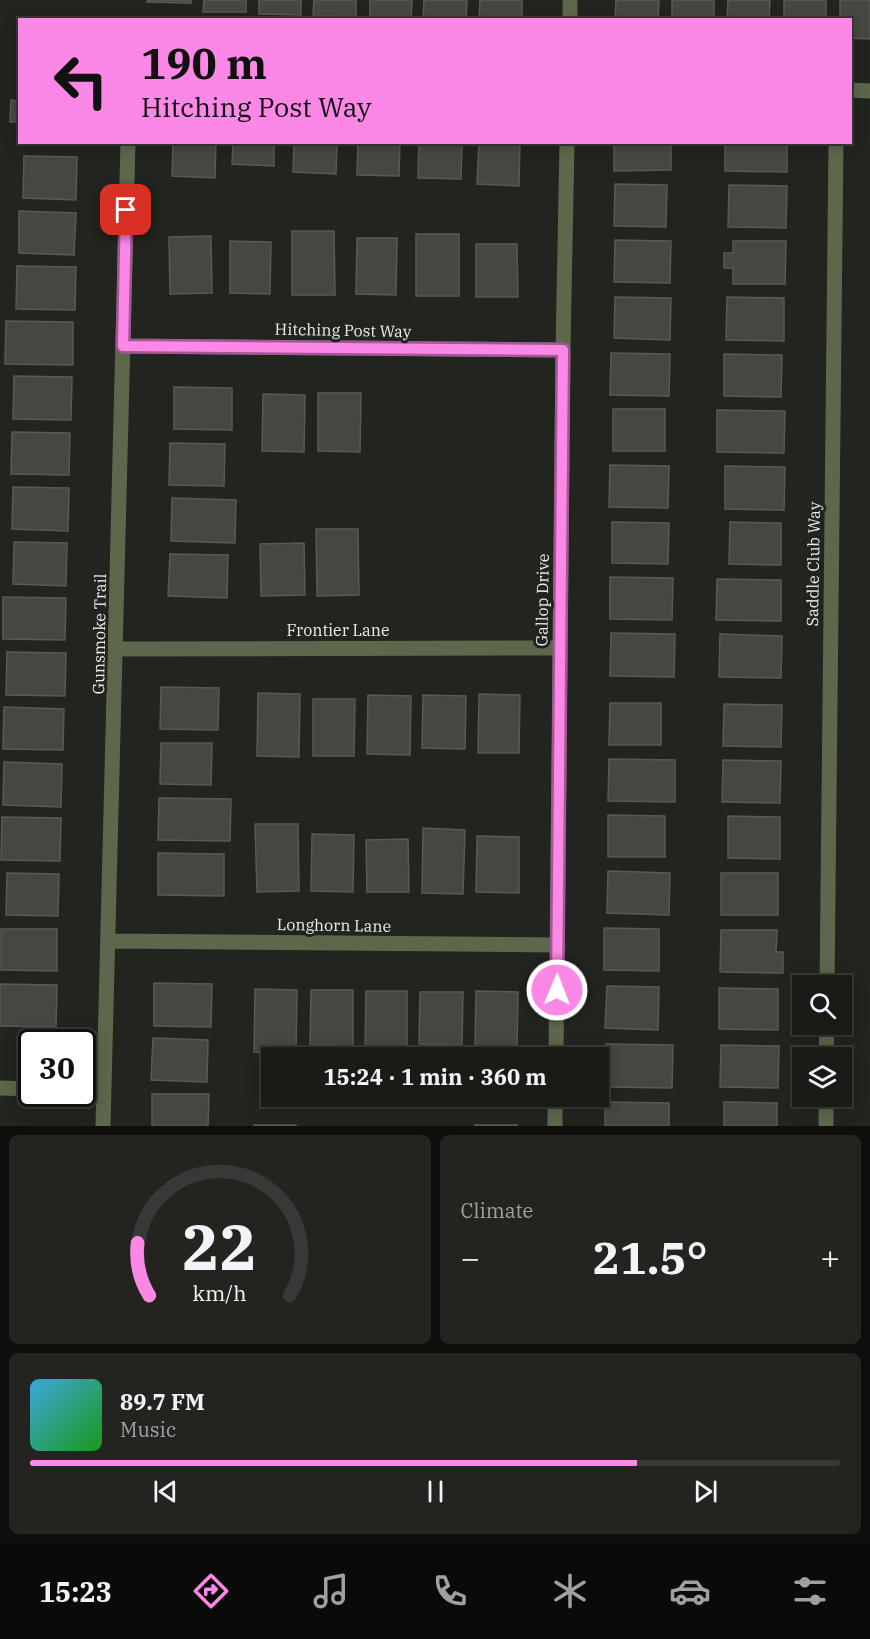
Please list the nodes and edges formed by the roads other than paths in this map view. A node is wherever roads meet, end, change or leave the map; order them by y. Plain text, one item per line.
1 (570, 0) edge
2 (570, 18) edge
3 (852, 90) edge
4 (870, 91) edge
5 (128, 144) edge
6 (567, 144) edge
7 (836, 144) edge
8 (123, 346) junction
9 (563, 350) junction
10 (560, 648) junction
11 (116, 649) junction
12 (109, 941) junction
13 (558, 945) junction
14 (827, 975) edge
15 (556, 1047) edge
16 (0, 1088) edge
17 (18, 1089) edge
18 (96, 1090) edge
19 (103, 1090) junction
20 (555, 1107) edge
21 (826, 1107) edge
22 (103, 1126) edge
23 (555, 1126) edge
24 (826, 1126) edge

1 - 2 street
3 - 4 street
5 - 8 street, Gunsmoke Trail
6 - 9 street, Gallop Drive
7 - 14 street, Saddle Club Way
8 - 9 street, Hitching Post Way
8 - 11 street, Gunsmoke Trail
9 - 10 street, Gallop Drive
10 - 11 street, Frontier Lane
10 - 13 street, Gallop Drive
11 - 12 street, Gunsmoke Trail
12 - 13 street, Longhorn Lane
12 - 19 street, Gunsmoke Trail
13 - 15 street, Gallop Drive
16 - 17 street
18 - 19 street
19 - 22 street, Gunsmoke Trail
20 - 23 street
21 - 24 street

